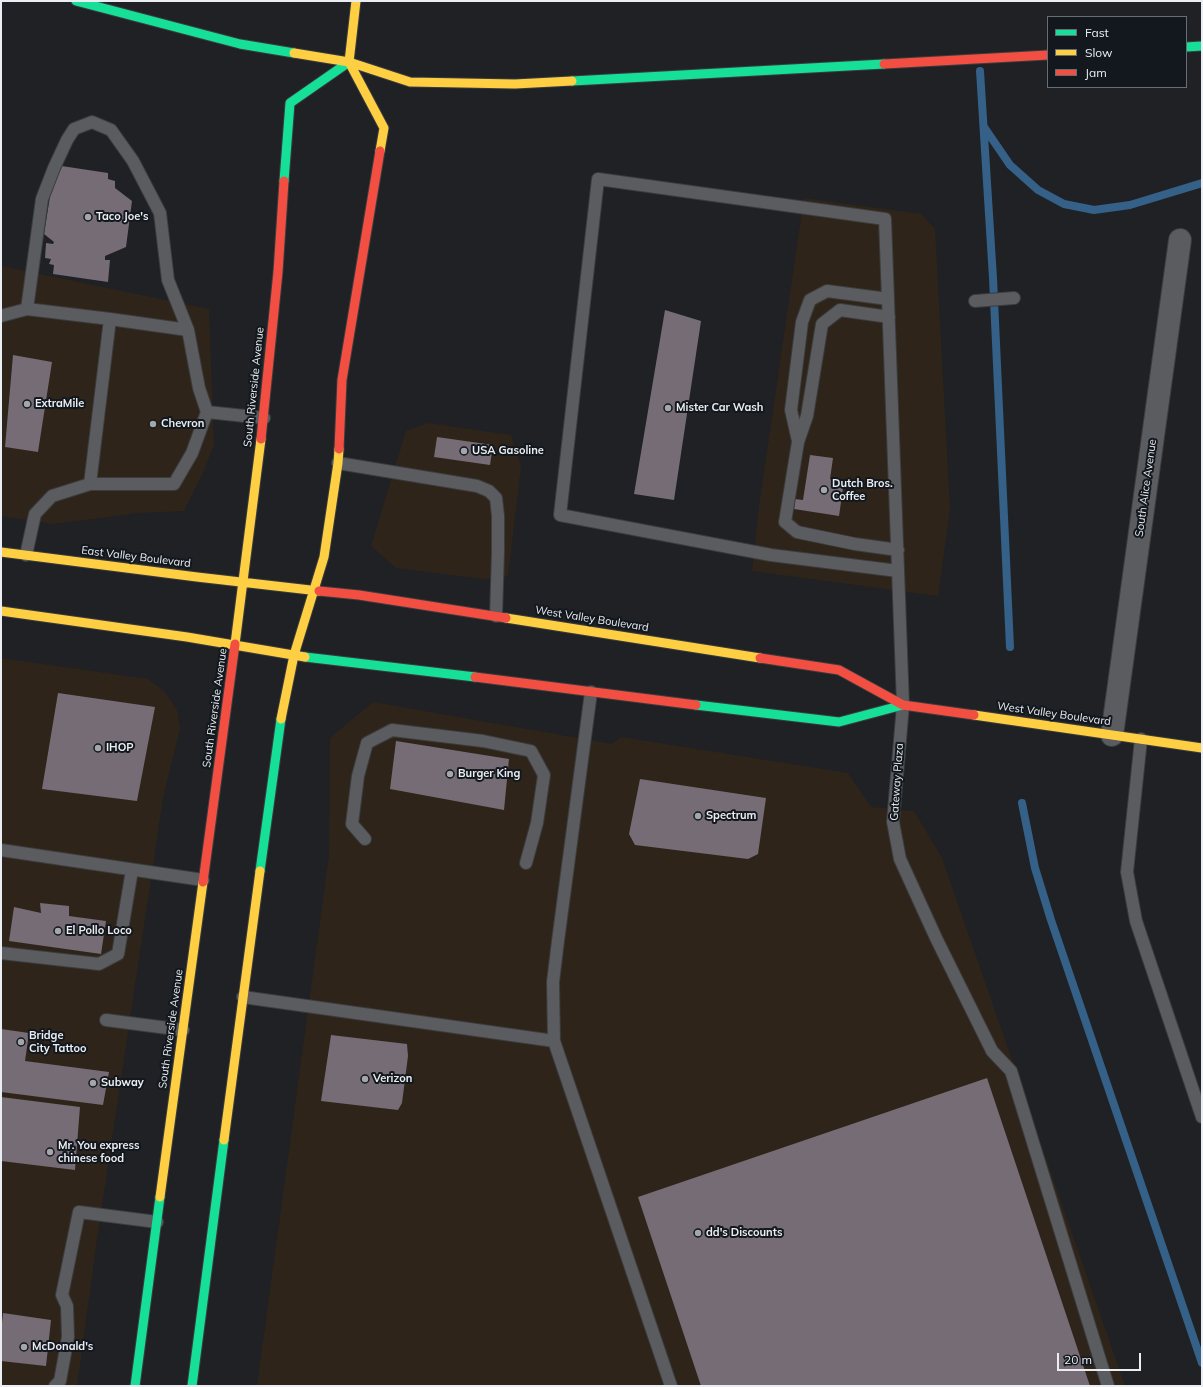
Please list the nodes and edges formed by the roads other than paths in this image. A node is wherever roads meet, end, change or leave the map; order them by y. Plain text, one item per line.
1 (76, 1) edge
2 (356, 1) edge
3 (1202, 46) edge
4 (1187, 47) edge
5 (1047, 54) edge
6 (349, 62) junction
7 (1180, 240) dead end
8 (1014, 298) dead end
9 (888, 300) junction
10 (975, 301) dead end
11 (27, 310) junction
12 (1, 316) edge
13 (888, 317) junction
14 (110, 319) junction
15 (188, 330) junction
16 (207, 412) junction
17 (264, 418) junction
18 (798, 442) junction
19 (338, 463) junction
20 (90, 484) junction
21 (898, 550) junction
22 (1, 552) edge
23 (26, 555) junction
24 (898, 571) junction
25 (244, 582) junction
26 (269, 585) joint
27 (314, 590) junction
28 (1, 611) edge
29 (496, 616) junction
30 (236, 645) junction
31 (294, 655) junction
32 (591, 692) junction
33 (903, 705) junction
34 (1112, 735) junction
35 (1141, 739) junction
36 (1202, 748) edge
37 (365, 840) dead end
38 (1, 850) edge
39 (526, 863) dead end
40 (132, 870) junction
41 (203, 880) junction
42 (1, 953) edge
43 (243, 997) junction
44 (106, 1020) dead end
45 (183, 1030) junction
46 (554, 1041) junction
47 (1202, 1117) edge
48 (157, 1222) junction
49 (55, 1386) edge
50 (136, 1386) edge
51 (192, 1386) edge
52 (671, 1386) edge
53 (1108, 1386) edge

1 - 6 main road
2 - 6 main road
3 - 4 main road
5 - 6 main road
6 - 17 main road, South Riverside Avenue
6 - 19 main road
7 - 34 street, South Alice Avenue
8 - 10 lane
9 - 13 lane, Gateway Plaza
9 - 18 lane
9 - 24 lane, Gateway Plaza
11 - 12 lane
11 - 14 lane
11 - 15 lane
13 - 18 lane
13 - 21 lane, Gateway Plaza
14 - 15 lane
14 - 20 lane
15 - 16 lane
16 - 17 lane
16 - 20 lane
17 - 25 main road, South Riverside Avenue
18 - 21 lane
19 - 27 main road
19 - 29 lane
20 - 23 lane
21 - 24 lane, Gateway Plaza
22 - 23 main road, East Valley Boulevard
23 - 25 main road, East Valley Boulevard
24 - 33 lane, Gateway Plaza
25 - 26 main road, East Valley Boulevard
25 - 30 main road, South Riverside Avenue
26 - 27 main road, West Valley Boulevard
27 - 29 main road, West Valley Boulevard
27 - 31 main road
28 - 30 main road
29 - 33 main road, West Valley Boulevard
30 - 31 main road, West Valley Boulevard
30 - 41 main road, South Riverside Avenue
31 - 32 main road, West Valley Boulevard
31 - 43 main road
32 - 33 main road, West Valley Boulevard
32 - 46 lane
33 - 34 main road, West Valley Boulevard
33 - 53 lane, Gateway Plaza
34 - 35 main road, West Valley Boulevard
35 - 36 main road, West Valley Boulevard
35 - 47 lane
37 - 39 lane
38 - 40 lane
40 - 41 lane
40 - 42 lane
41 - 45 main road, South Riverside Avenue
43 - 46 lane
43 - 51 main road
44 - 45 lane
45 - 48 main road, South Riverside Avenue
46 - 52 lane
48 - 49 lane
48 - 50 main road, South Riverside Avenue

